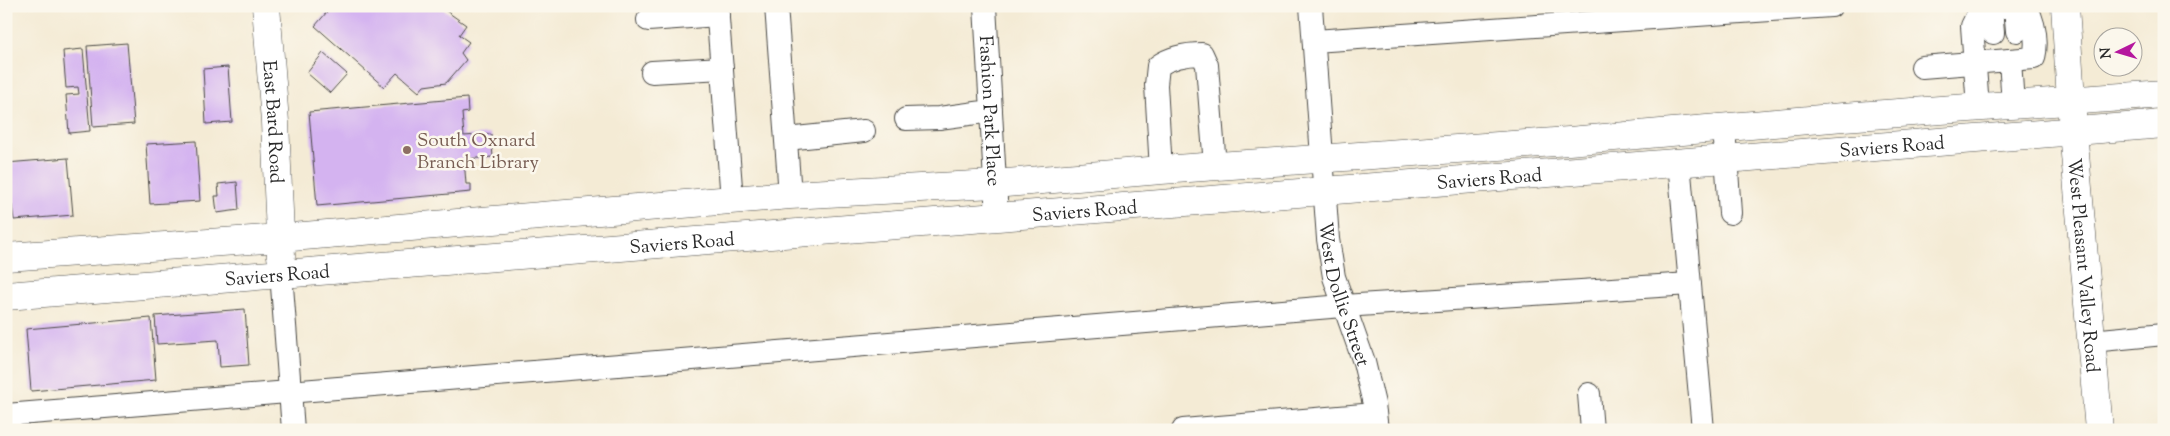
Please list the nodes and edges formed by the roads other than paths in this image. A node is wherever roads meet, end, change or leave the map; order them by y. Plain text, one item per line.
1 (266, 6) edge
2 (776, 6) edge
3 (985, 6) edge
4 (1311, 6) edge
5 (1831, 6) edge
6 (1997, 7) edge
7 (718, 10) edge
8 (2066, 12) edge
9 (648, 20) dead end
10 (1314, 42) junction
11 (2007, 44) edge
12 (1922, 67) dead end
13 (722, 68) junction
14 (652, 72) dead end
15 (2164, 94) edge
16 (2070, 100) junction
17 (2013, 104) junction
18 (1978, 107) junction
19 (991, 111) junction
20 (906, 119) dead end
21 (2164, 124) edge
22 (1724, 127) junction
23 (864, 131) dead end
24 (2073, 131) junction
25 (786, 139) junction
26 (1322, 157) junction
27 (1727, 159) junction
28 (1679, 162) junction
29 (1215, 166) junction
30 (1161, 170) junction
31 (994, 184) junction
32 (1324, 191) junction
33 (790, 195) junction
34 (732, 200) junction
35 (1730, 213) dead end
36 (997, 216) junction
37 (280, 238) junction
38 (6, 256) edge
39 (281, 273) junction
40 (1690, 284) junction
41 (6, 296) edge
42 (1343, 306) junction
43 (2164, 334) edge
44 (2091, 341) junction
45 (290, 393) junction
46 (1589, 394) dead end
47 (6, 415) edge
48 (1376, 422) edge
49 (293, 430) edge
50 (1183, 430) edge
51 (1592, 430) edge
52 (1703, 430) edge
53 (2099, 430) edge

1 - 37 main road, East Bard Road
2 - 25 street
3 - 19 street, Fashion Park Place
4 - 10 street, West Dollie Street
5 - 10 street
6 - 11 street
6 - 11 street
7 - 9 street
7 - 13 street
8 - 11 street
8 - 16 main road, West Pleasant Valley Road
10 - 26 street, West Dollie Street
11 - 12 street
11 - 17 street
11 - 18 street
13 - 14 street
13 - 34 street
15 - 16 main road, Saviers Road
16 - 17 main road, Saviers Road
16 - 24 main road, West Pleasant Valley Road
17 - 18 main road, Saviers Road
18 - 22 main road, Saviers Road
19 - 20 street
19 - 31 street, Fashion Park Place
21 - 24 main road, Saviers Road
22 - 26 main road, Saviers Road
22 - 27 street
23 - 25 street
24 - 27 main road, Saviers Road
24 - 44 main road, West Pleasant Valley Road
25 - 33 street
26 - 29 main road, Saviers Road
26 - 32 street, West Dollie Street
27 - 28 main road, Saviers Road
27 - 35 street
28 - 32 main road, Saviers Road
28 - 40 street
29 - 30 main road, Saviers Road
29 - 30 street
30 - 31 main road, Saviers Road
31 - 33 main road, Saviers Road
31 - 36 street, Fashion Park Place
32 - 36 main road, Saviers Road
32 - 42 street, West Dollie Street
33 - 34 main road, Saviers Road
34 - 37 main road, Saviers Road
36 - 39 main road, Saviers Road
37 - 38 main road, Saviers Road
37 - 39 main road, East Bard Road
39 - 41 main road, Saviers Road
39 - 45 street
40 - 42 street
40 - 52 street
42 - 45 street
42 - 48 street, West Dollie Street
43 - 44 street
44 - 53 main road, West Pleasant Valley Road
45 - 47 street
45 - 49 street
46 - 51 street
48 - 50 street

